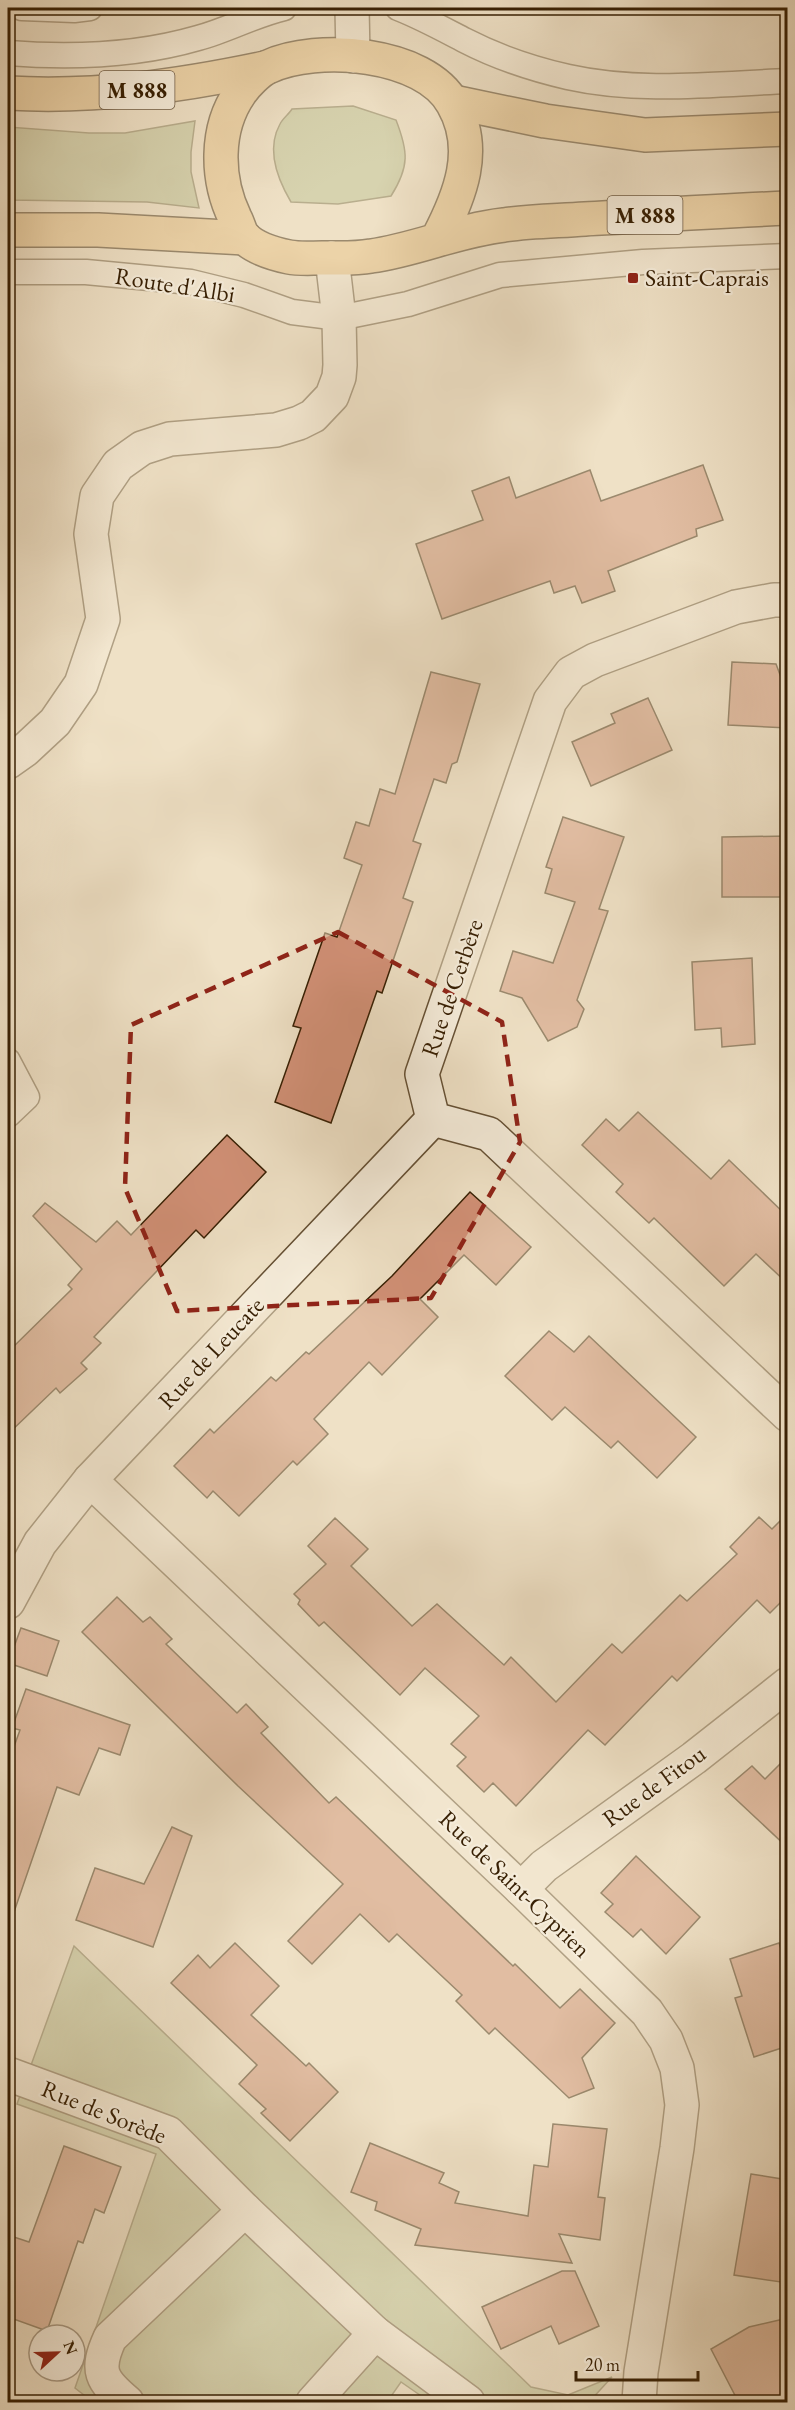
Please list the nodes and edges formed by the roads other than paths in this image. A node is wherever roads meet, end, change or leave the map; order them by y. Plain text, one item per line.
1 (22, 8) edge
2 (90, 8) edge
3 (284, 8) edge
4 (352, 8) edge
5 (398, 8) edge
6 (8, 53) edge
7 (353, 56) junction
8 (265, 68) junction
9 (788, 81) edge
10 (8, 93) edge
11 (453, 102) junction
12 (788, 129) edge
13 (788, 208) edge
14 (8, 230) edge
15 (245, 238) junction
16 (438, 238) junction
17 (788, 256) edge
18 (332, 258) junction
19 (8, 272) edge
20 (339, 318) junction
21 (788, 600) edge
22 (8, 762) edge
23 (8, 1061) edge
24 (8, 1115) edge
25 (433, 1119) junction
26 (788, 1415) edge
27 (90, 1480) junction
28 (8, 1602) edge
29 (788, 1684) edge
30 (521, 1889) junction
31 (8, 2074) edge
32 (245, 2210) junction
33 (375, 2333) junction
34 (127, 2403) edge
35 (313, 2403) edge
36 (468, 2403) edge
37 (639, 2403) edge

1 - 2 lane
3 - 6 lane
4 - 7 street
5 - 9 lane
7 - 8 main road
7 - 11 main road
8 - 10 main road, M 888
8 - 15 main road
11 - 12 main road
11 - 16 main road
13 - 16 main road, M 888
14 - 15 main road, Route d'Albi
15 - 18 main road
16 - 18 main road
17 - 20 lane, Route d'Albi
18 - 20 street
19 - 20 lane, Route d'Albi
20 - 22 street
21 - 25 street, Rue de Cerbère
23 - 24 lane
25 - 26 street
25 - 27 street, Rue de Leucate
27 - 28 street, Rue de Leucate
27 - 30 street, Rue de Saint-Cyprien
29 - 30 street, Rue de Fitou
30 - 37 street, Rue de Saint-Cyprien
31 - 32 street, Rue de Sorède
32 - 33 street, Rue de Sorède
32 - 34 street
33 - 35 street
33 - 36 street, Rue de Sorède

